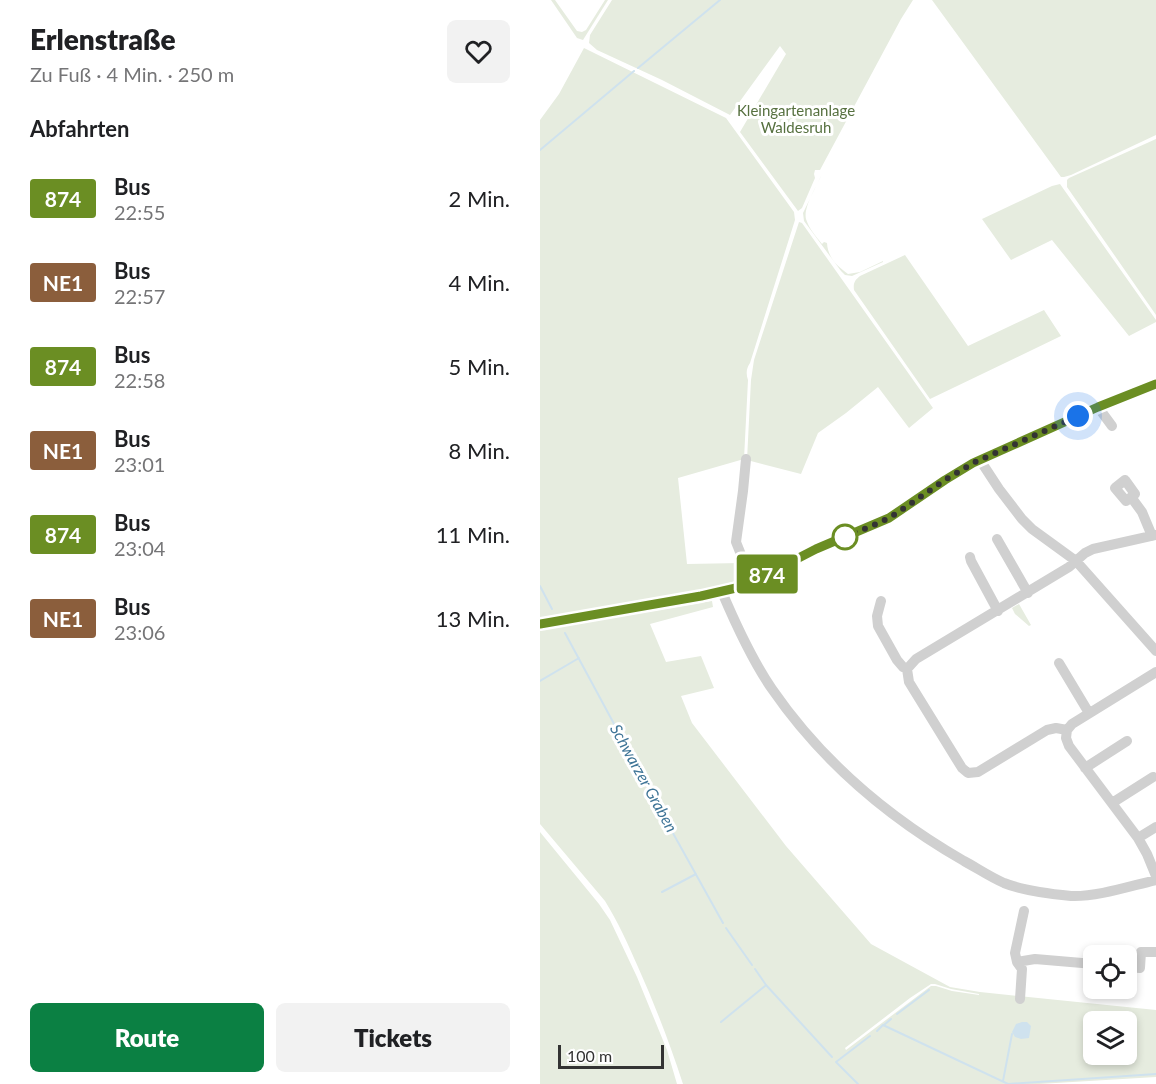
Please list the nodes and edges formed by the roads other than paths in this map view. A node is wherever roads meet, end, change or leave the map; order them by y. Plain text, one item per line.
1 (1156, 384) edge
2 (1098, 407) junction
3 (1112, 426) dead end
4 (746, 459) dead end
5 (981, 460) junction
6 (1131, 497) dead end
7 (1154, 535) edge
8 (997, 539) dead end
9 (970, 557) dead end
10 (1076, 561) junction
11 (752, 582) junction
12 (723, 591) junction
13 (1028, 593) junction
14 (881, 601) dead end
15 (998, 610) junction
16 (540, 624) edge
17 (1155, 648) edge
18 (1059, 663) dead end
19 (908, 667) junction
20 (1156, 672) edge
21 (1089, 713) junction
22 (1067, 729) junction
23 (1127, 741) dead end
24 (1085, 768) junction
25 (1153, 777) dead end
26 (1112, 803) junction
27 (1156, 827) edge
28 (1138, 838) junction
29 (1156, 878) edge
30 (1024, 911) dead end
31 (1156, 952) edge
32 (1017, 962) junction
33 (1083, 963) edge
34 (1137, 968) edge
35 (1020, 999) dead end

1 - 2 street
2 - 3 street
2 - 5 street
4 - 11 street
5 - 10 street
5 - 11 street
6 - 7 street
7 - 10 street
8 - 13 street
9 - 15 street
10 - 13 street
10 - 17 street
11 - 12 street
12 - 16 street
12 - 29 street
13 - 15 street
14 - 19 street
15 - 19 street
18 - 21 street
19 - 22 street
20 - 21 street
21 - 22 street
22 - 24 street
23 - 24 street
24 - 26 street
25 - 26 street
26 - 28 street
27 - 28 street
28 - 29 street
30 - 32 street
31 - 34 street
32 - 33 street
32 - 35 street

